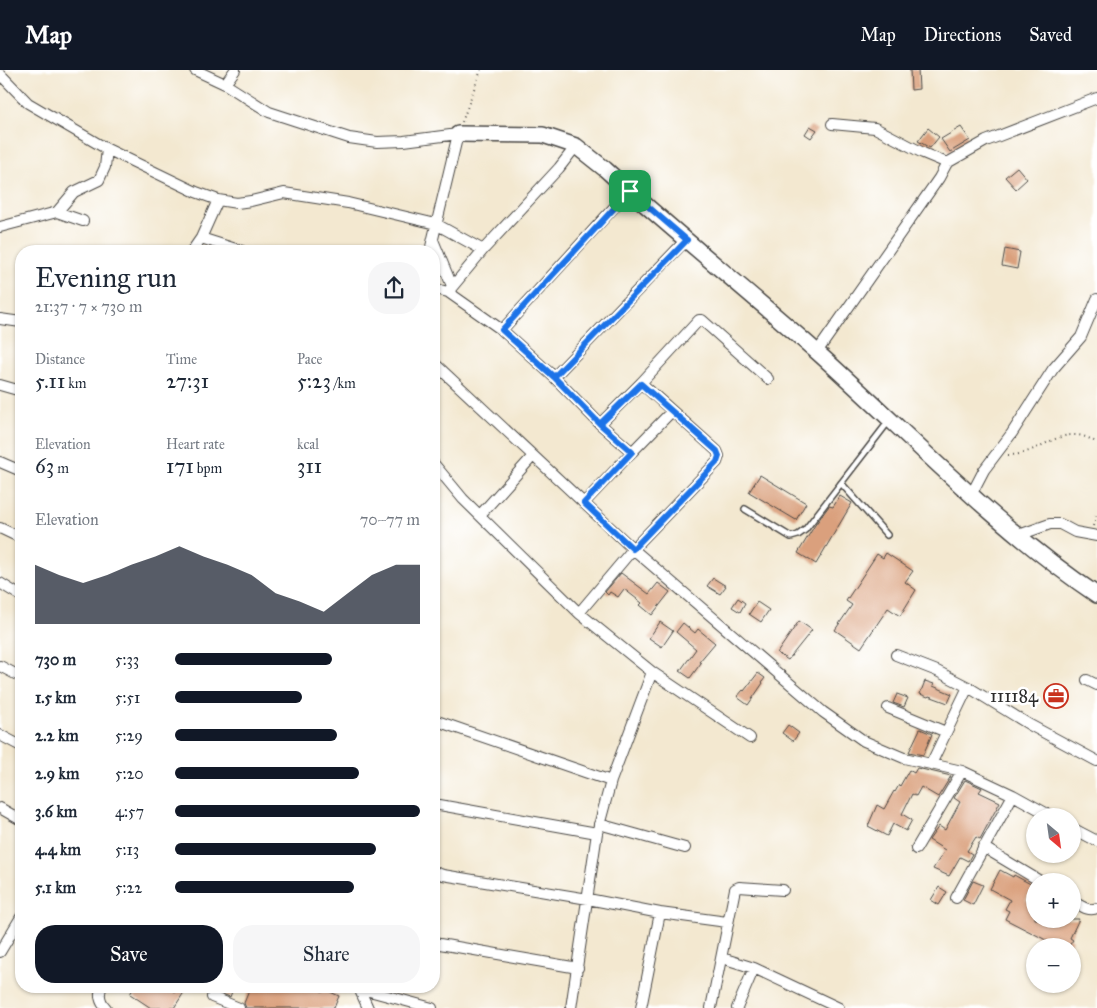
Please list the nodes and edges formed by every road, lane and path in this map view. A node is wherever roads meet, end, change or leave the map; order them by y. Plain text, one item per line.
1 (13, 70) edge
2 (195, 70) edge
3 (235, 70) edge
4 (481, 70) edge
5 (2, 76) edge
6 (225, 84) junction
7 (1097, 98) edge
8 (832, 124) dead end
9 (458, 134) junction
10 (576, 146) junction
11 (107, 149) junction
12 (947, 163) junction
13 (630, 191) junction
14 (218, 200) junction
15 (57, 212) junction
16 (83, 221) dead end
17 (436, 224) junction
18 (0, 227) edge
19 (201, 238) junction
20 (433, 240) junction
21 (687, 240) junction
22 (196, 245) edge
23 (223, 245) edge
24 (432, 245) edge
25 (435, 245) edge
26 (483, 250) junction
27 (440, 260) edge
28 (450, 289) junction
29 (440, 290) edge
30 (1097, 299) edge
31 (0, 319) edge
32 (15, 321) edge
33 (502, 330) junction
34 (817, 352) junction
35 (440, 369) edge
36 (554, 377) junction
37 (768, 379) dead end
38 (641, 384) junction
39 (0, 385) edge
40 (15, 389) edge
41 (672, 412) junction
42 (890, 419) junction
43 (600, 424) junction
44 (1097, 443) edge
45 (632, 452) junction
46 (998, 454) junction
47 (533, 456) junction
48 (1, 466) edge
49 (15, 468) edge
50 (440, 471) edge
51 (841, 484) junction
52 (971, 495) junction
53 (584, 503) junction
54 (745, 508) dead end
55 (1097, 512) edge
56 (480, 515) junction
57 (0, 528) edge
58 (15, 535) edge
59 (1019, 535) junction
60 (1093, 535) edge
61 (887, 536) dead end
62 (633, 549) junction
63 (0, 583) edge
64 (15, 592) edge
65 (1097, 595) edge
66 (579, 613) junction
67 (896, 655) dead end
68 (0, 666) edge
69 (652, 672) junction
70 (15, 674) edge
71 (1087, 680) dead end
72 (1097, 685) edge
73 (968, 687) junction
74 (888, 708) dead end
75 (440, 722) edge
76 (946, 732) junction
77 (0, 735) edge
78 (750, 738) dead end
79 (15, 743) edge
80 (1097, 761) edge
81 (931, 764) junction
82 (962, 771) junction
83 (611, 781) junction
84 (1013, 796) junction
85 (440, 805) edge
86 (0, 808) edge
87 (1036, 808) edge
88 (15, 817) edge
89 (598, 829) junction
90 (1081, 833) edge
91 (1097, 841) edge
92 (984, 847) junction
93 (685, 848) dead end
94 (916, 849) dead end
95 (1027, 873) edge
96 (440, 874) edge
97 (783, 890) dead end
98 (956, 898) dead end
99 (588, 899) junction
100 (1081, 906) edge
101 (1097, 908) edge
102 (660, 913) junction
103 (727, 922) junction
104 (15, 927) edge
105 (440, 944) edge
106 (0, 952) edge
107 (722, 958) junction
108 (578, 968) junction
109 (754, 968) junction
110 (99, 993) edge
111 (359, 993) edge
112 (378, 993) edge
113 (212, 998) dead end
114 (833, 1007) edge
115 (106, 1008) edge
116 (239, 1008) edge
117 (368, 1008) edge
118 (432, 1008) edge
119 (571, 1008) edge
120 (641, 1008) edge
121 (711, 1008) edge
122 (737, 1008) edge

1 - 5 street
2 - 6 street
3 - 6 street
4 - 9 path
5 - 11 street
6 - 9 street
7 - 12 street
8 - 12 street
9 - 10 street
9 - 17 street
10 - 13 street
10 - 26 street
11 - 14 street
11 - 15 street
12 - 34 street
13 - 21 street
13 - 33 street
14 - 17 street
14 - 19 street
15 - 16 street
15 - 18 street
17 - 20 street
17 - 26 street
19 - 22 street
19 - 23 street
20 - 24 street
20 - 25 street
21 - 34 street
21 - 36 street
26 - 28 street
27 - 28 street
28 - 29 street
28 - 33 street
30 - 46 street
31 - 32 street
33 - 36 street
34 - 42 street
35 - 47 street
36 - 43 street
37 - 38 street
38 - 41 street
38 - 43 street
39 - 40 street
41 - 45 street
41 - 62 street
42 - 51 lane
42 - 52 street
43 - 45 street
44 - 46 path
45 - 53 street
46 - 52 street
47 - 53 street
47 - 56 street
48 - 49 street
50 - 56 street
51 - 54 lane
51 - 61 lane
52 - 59 street
53 - 62 street
55 - 60 path
56 - 66 street
57 - 58 street
59 - 60 street
59 - 65 street
62 - 66 street
62 - 81 street
63 - 64 street
66 - 69 street
67 - 73 street
68 - 70 street
69 - 78 street
69 - 83 street
71 - 72 street
73 - 76 street
73 - 80 street
74 - 76 street
75 - 83 street
76 - 81 street
77 - 79 street
81 - 82 street
82 - 84 street
82 - 94 street
83 - 89 street
84 - 87 street
84 - 92 street
85 - 89 street
86 - 88 street
89 - 93 street
89 - 99 street
90 - 91 street
92 - 95 street
92 - 98 street
96 - 99 street
97 - 103 street
99 - 102 street
99 - 108 street
100 - 101 street
102 - 103 street
102 - 120 street
103 - 107 street
104 - 106 street
105 - 108 street
107 - 109 street
107 - 121 street
108 - 119 street
109 - 114 street
109 - 122 street
110 - 115 street
111 - 117 street
112 - 118 street
113 - 116 street

